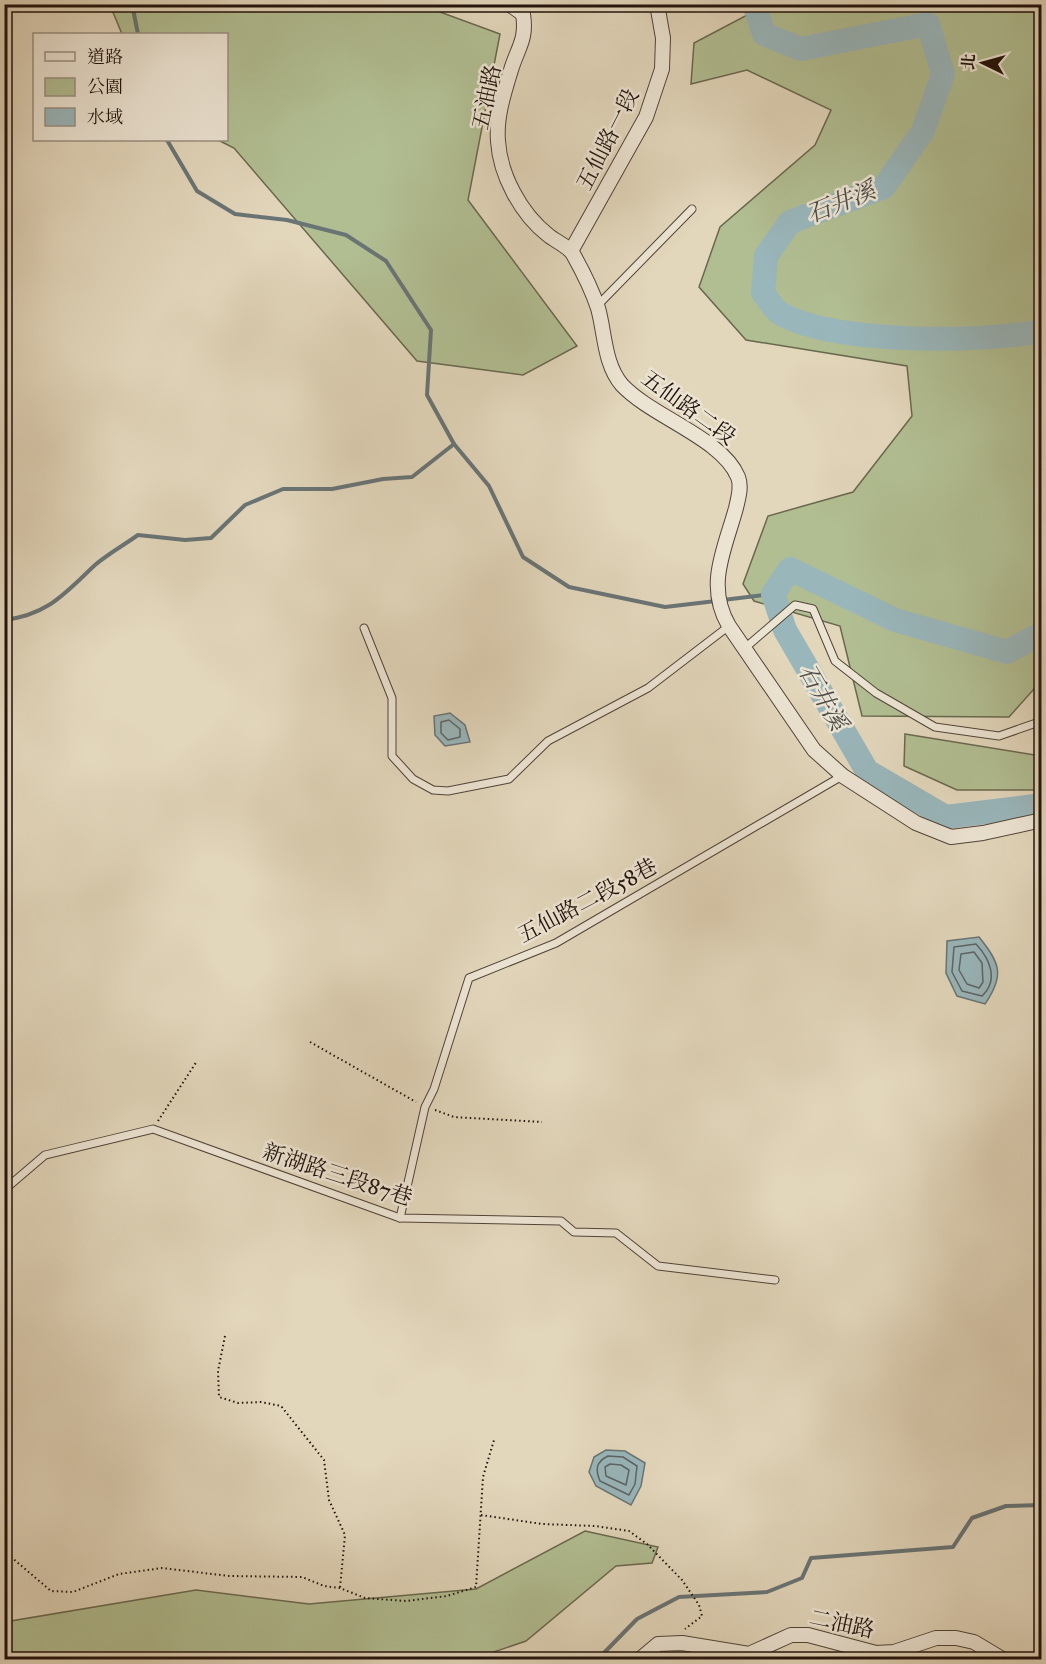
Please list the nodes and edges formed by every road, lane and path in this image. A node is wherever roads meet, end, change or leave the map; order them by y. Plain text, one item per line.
1 (509, 4) edge
2 (657, 4) edge
3 (692, 209) dead end
4 (571, 251) junction
5 (597, 306) junction
6 (726, 621) junction
7 (364, 628) dead end
8 (746, 648) junction
9 (1041, 721) edge
10 (843, 776) junction
11 (1041, 820) edge
12 (310, 1042) dead end
13 (197, 1061) dead end
14 (425, 1107) junction
15 (542, 1122) dead end
16 (153, 1129) junction
17 (4, 1190) edge
18 (400, 1218) junction
19 (776, 1280) dead end
20 (225, 1336) dead end
21 (494, 1440) dead end
22 (481, 1515) junction
23 (4, 1551) edge
24 (340, 1588) junction
25 (684, 1629) dead end
26 (639, 1659) edge
27 (1004, 1659) edge

1 - 4 street, 五油路
2 - 4 street, 五仙路一段
3 - 5 lane
4 - 5 street, 五仙路二段
5 - 6 street, 五仙路二段
6 - 7 lane
6 - 8 street, 五仙路二段
8 - 9 lane
8 - 10 street, 五仙路二段
10 - 11 street, 五仙路二段
10 - 14 lane, 五仙路二段58巷
12 - 14 path
13 - 16 path
14 - 15 path
14 - 18 lane, 五仙路二段58巷
16 - 17 lane
16 - 18 lane, 新湖路三段87巷
18 - 19 lane, 新湖路三段87巷
20 - 24 path
21 - 22 path
22 - 24 path
22 - 25 path
23 - 24 path
26 - 27 street, 二油路

